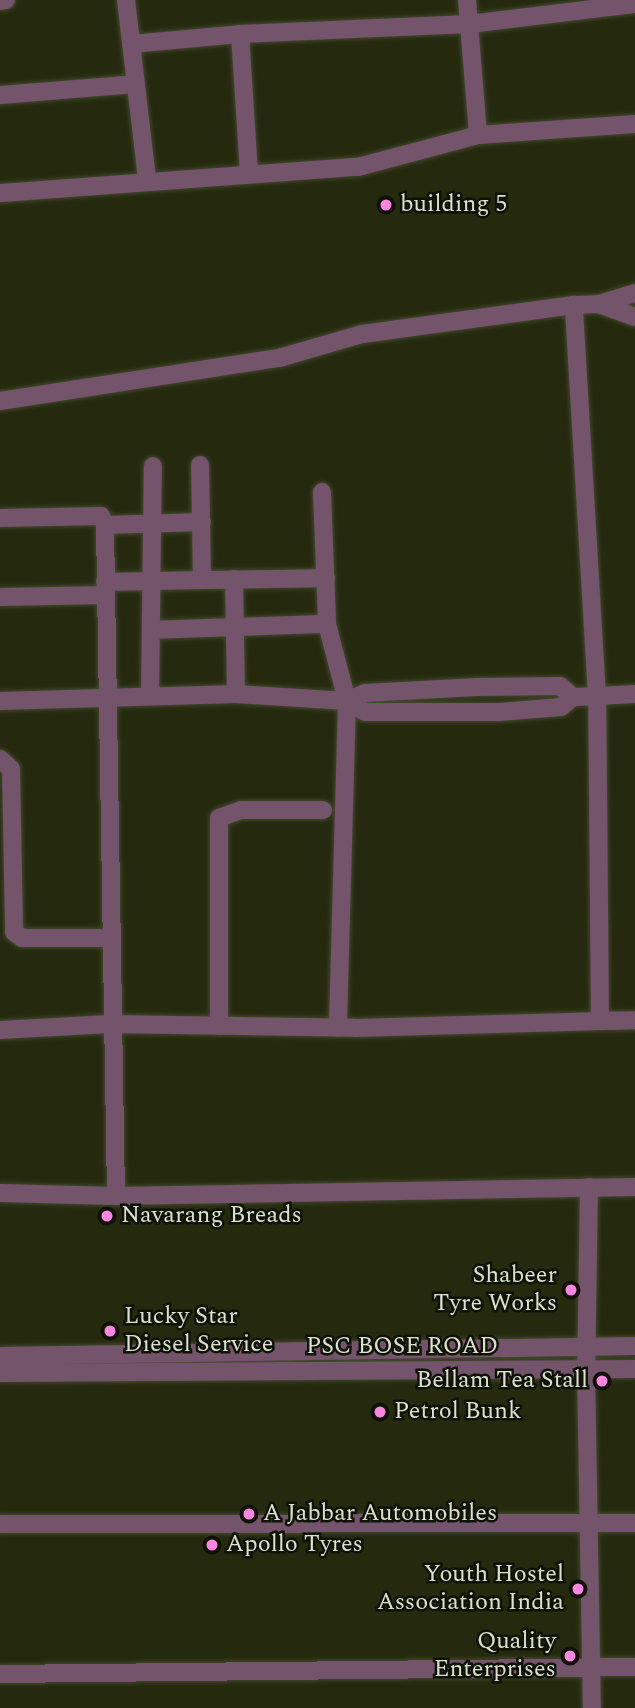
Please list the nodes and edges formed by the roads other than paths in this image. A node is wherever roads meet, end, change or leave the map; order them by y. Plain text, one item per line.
1 (6, 0) edge
2 (126, 0) edge
3 (467, 0) edge
4 (0, 1) edge
5 (635, 4) edge
6 (553, 6) edge
7 (469, 24) junction
8 (240, 34) junction
9 (131, 44) junction
10 (135, 84) junction
11 (0, 95) edge
12 (635, 124) edge
13 (478, 135) junction
14 (249, 173) junction
15 (147, 180) junction
16 (0, 193) edge
17 (635, 293) edge
18 (599, 304) junction
19 (574, 305) junction
20 (635, 317) edge
21 (0, 401) edge
22 (200, 465) dead end
23 (153, 466) dead end
24 (322, 492) dead end
25 (0, 518) edge
26 (202, 522) junction
27 (152, 523) junction
28 (105, 525) junction
29 (326, 578) junction
30 (234, 579) junction
31 (152, 580) junction
32 (202, 580) junction
33 (105, 589) junction
34 (0, 597) edge
35 (327, 624) junction
36 (235, 627) junction
37 (151, 630) junction
38 (236, 694) junction
39 (635, 694) edge
40 (150, 696) junction
41 (597, 696) junction
42 (105, 697) junction
43 (573, 697) junction
44 (0, 701) edge
45 (346, 701) junction
46 (0, 759) edge
47 (323, 810) dead end
48 (109, 938) junction
49 (635, 1020) edge
50 (600, 1021) junction
51 (110, 1024) junction
52 (219, 1026) junction
53 (338, 1028) junction
54 (0, 1030) edge
55 (635, 1186) edge
56 (589, 1187) junction
57 (0, 1193) edge
58 (116, 1196) junction
59 (635, 1346) edge
60 (586, 1348) junction
61 (0, 1356) edge
62 (635, 1368) edge
63 (586, 1370) junction
64 (0, 1373) edge
65 (635, 1523) edge
66 (0, 1524) edge
67 (587, 1524) junction
68 (635, 1667) edge
69 (591, 1668) junction
70 (0, 1674) edge
71 (592, 1708) edge

1 - 4 street
2 - 9 street
3 - 7 street
5 - 6 street
6 - 7 street
7 - 8 street
7 - 13 street
8 - 9 street
8 - 14 street
9 - 10 street
10 - 11 street
10 - 15 street
12 - 13 street
13 - 14 street
14 - 15 street
15 - 16 street
17 - 18 street
18 - 19 street
18 - 20 street
19 - 21 street
19 - 41 street
22 - 26 street
23 - 27 street
24 - 29 street
25 - 28 street
26 - 27 street
26 - 32 street
27 - 28 street
27 - 31 street
28 - 33 street
29 - 30 street
29 - 35 street
30 - 32 street
30 - 36 street
31 - 32 street
31 - 33 street
31 - 37 street
33 - 34 street
33 - 42 street
35 - 36 street
35 - 45 street
36 - 37 street
36 - 38 street
37 - 40 street
38 - 40 street
38 - 45 street
39 - 41 street
40 - 42 street
41 - 43 street
41 - 50 street
42 - 44 street
42 - 48 street
43 - 45 street
43 - 45 street
45 - 53 street
46 - 48 street
47 - 52 street
48 - 51 street
49 - 50 street
50 - 53 street
51 - 52 street
51 - 54 street
51 - 58 street
52 - 53 street
55 - 56 street
56 - 58 street
56 - 60 street
57 - 58 street
59 - 60 street, PSC BOSE ROAD
60 - 61 street, PSC BOSE ROAD
60 - 63 street
62 - 63 street, PSC BOSE ROAD
63 - 64 street, PSC BOSE ROAD
63 - 67 street
65 - 67 street
66 - 67 street
67 - 69 street
68 - 69 street
69 - 70 street
69 - 71 street

